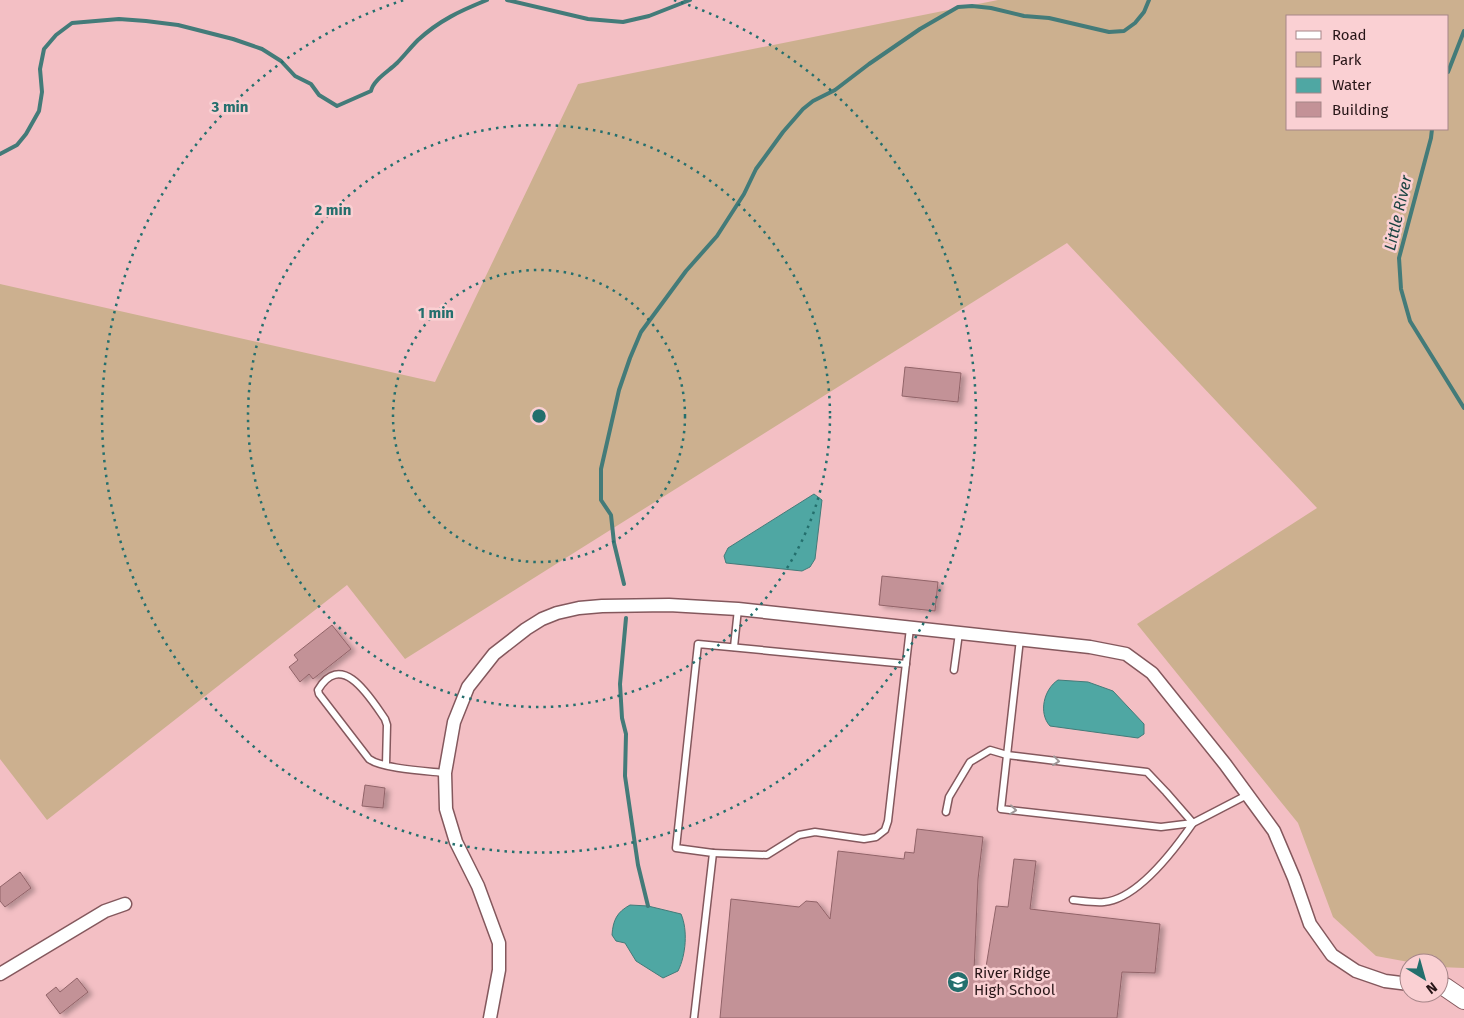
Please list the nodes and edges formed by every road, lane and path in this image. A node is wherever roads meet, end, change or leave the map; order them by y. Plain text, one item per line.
1 (738, 609) junction
2 (910, 628) junction
3 (959, 633) junction
4 (1020, 640) junction
5 (734, 647) junction
6 (906, 664) junction
7 (954, 670) dead end
8 (1007, 754) junction
9 (386, 765) junction
10 (445, 773) junction
11 (1247, 795) junction
12 (946, 812) dead end
13 (1193, 823) junction
14 (713, 853) junction
15 (1073, 900) dead end
16 (124, 904) dead end
17 (0, 974) edge
18 (1399, 983) edge
19 (1449, 988) edge
20 (1464, 990) edge
21 (1449, 991) edge
22 (1464, 1000) edge
23 (490, 1018) edge
24 (694, 1018) edge

1 - 2 street
1 - 5 lane
1 - 10 street
2 - 3 street
2 - 6 lane
3 - 4 street
3 - 7 lane
4 - 8 lane
4 - 11 street
5 - 6 lane
5 - 14 lane
6 - 14 lane
8 - 12 lane
8 -> 13 lane
8 -> 13 lane
9 - 9 lane
9 - 10 lane
10 - 23 street
11 - 13 lane
11 - 18 street
13 - 15 lane
14 - 24 lane
16 - 17 street
19 - 20 street
21 - 22 main road

